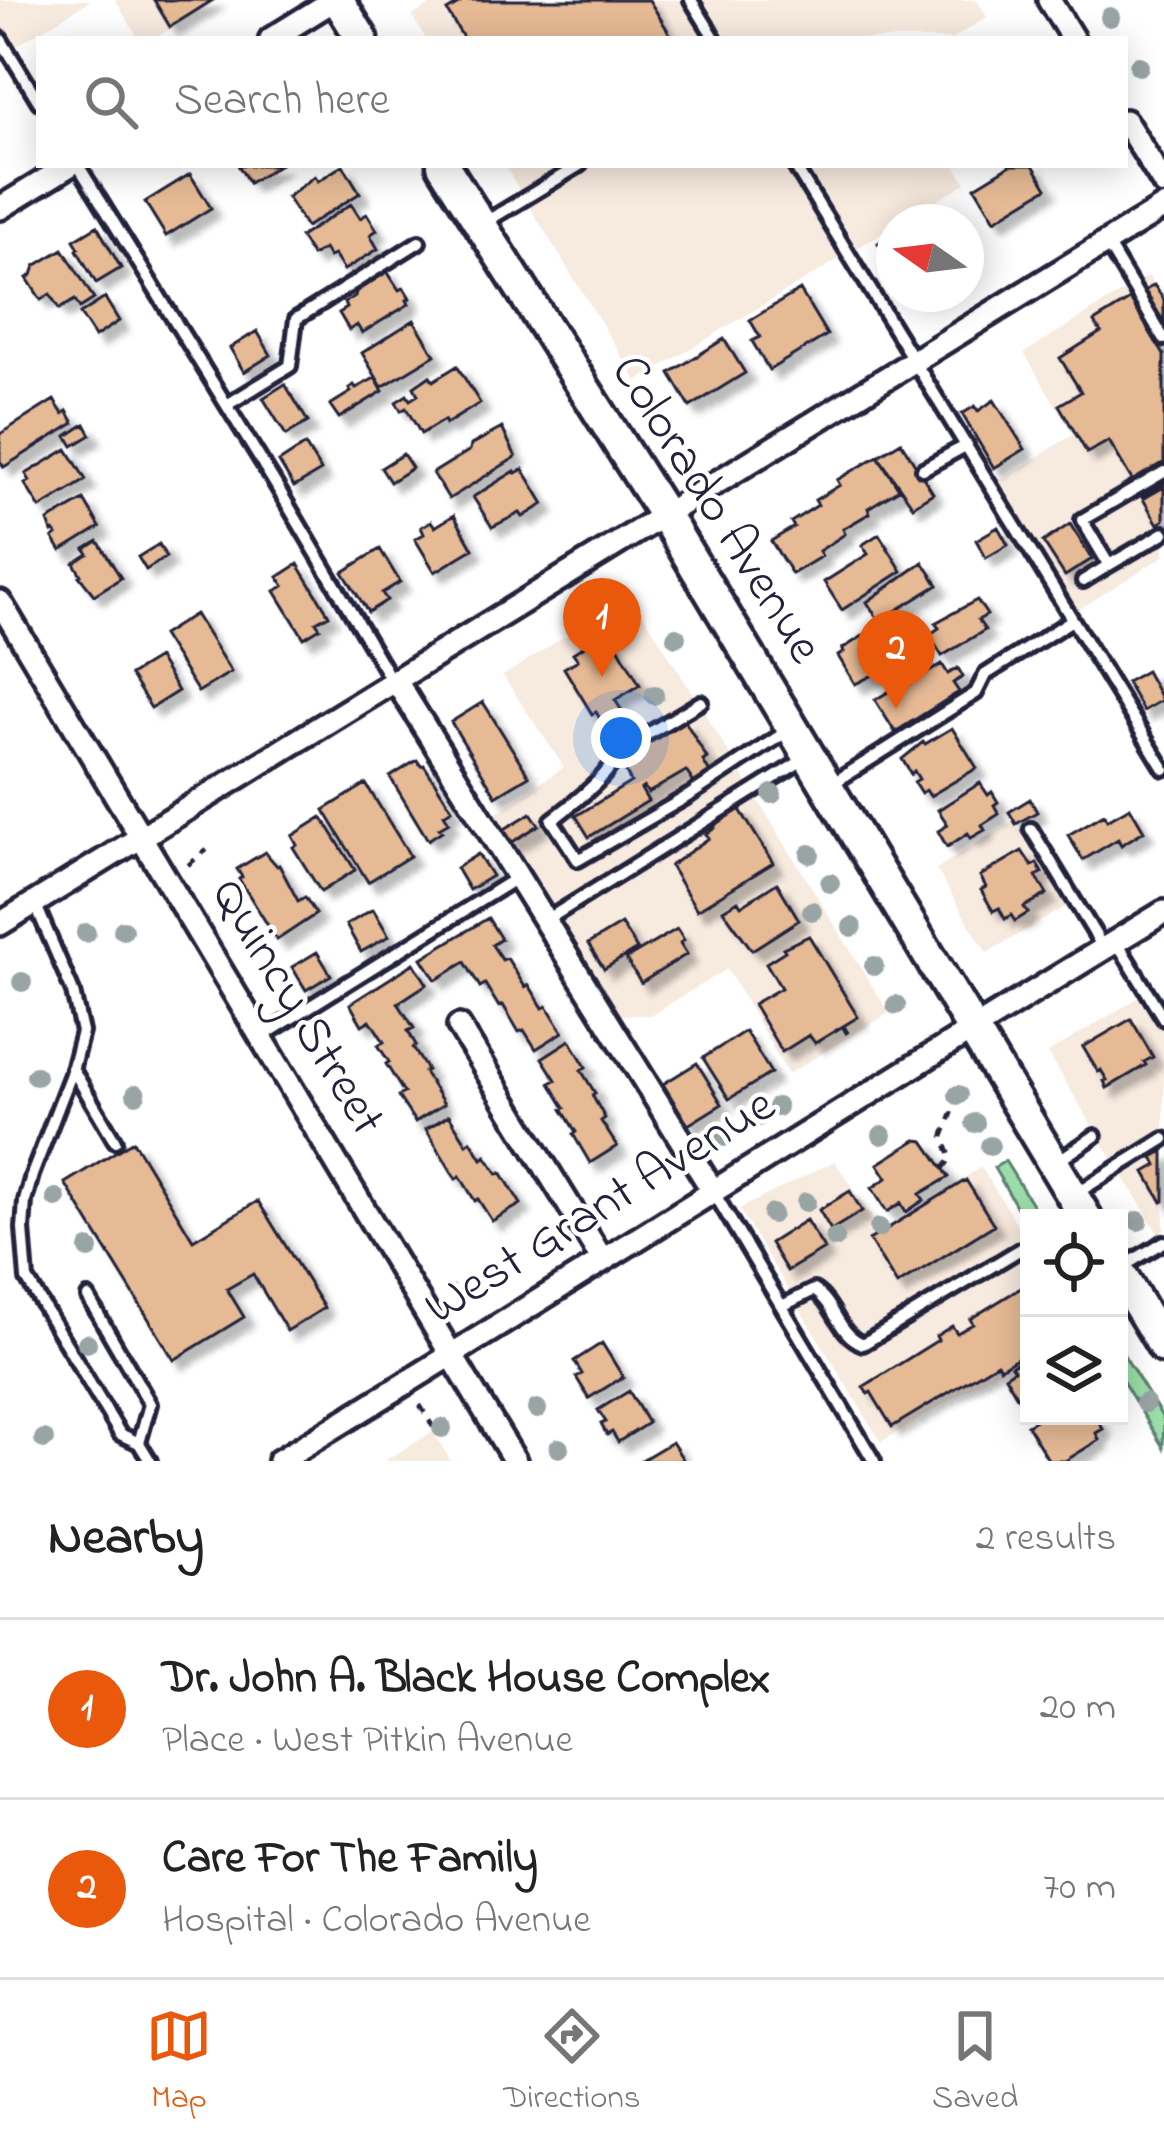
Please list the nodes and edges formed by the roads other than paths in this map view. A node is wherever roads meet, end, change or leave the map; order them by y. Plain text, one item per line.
1 (336, 0) edge
2 (691, 0) edge
3 (1049, 0) edge
4 (276, 36) edge
5 (360, 36) edge
6 (714, 36) edge
7 (1071, 36) edge
8 (0, 38) edge
9 (36, 97) edge
10 (1128, 127) edge
11 (69, 168) edge
12 (76, 168) edge
13 (444, 168) edge
14 (575, 168) edge
15 (796, 168) edge
16 (1164, 184) edge
17 (1164, 207) edge
18 (0, 208) edge
19 (481, 225) junction
20 (419, 242) dead end
21 (1106, 243) junction
22 (1164, 339) edge
23 (916, 361) junction
24 (227, 405) junction
25 (967, 445) junction
26 (923, 470) dead end
27 (1164, 472) edge
28 (665, 516) junction
29 (1164, 533) edge
30 (1109, 565) junction
31 (1083, 581) dead end
32 (0, 602) edge
33 (1072, 620) junction
34 (394, 682) junction
35 (701, 702) dead end
36 (792, 728) junction
37 (809, 757) junction
38 (1164, 769) edge
39 (827, 786) junction
40 (1031, 830) dead end
41 (141, 838) junction
42 (518, 877) junction
43 (35, 903) junction
44 (1164, 912) edge
45 (545, 921) junction
46 (0, 924) edge
47 (1110, 945) junction
48 (1164, 1018) edge
49 (459, 1027) dead end
50 (971, 1029) junction
51 (261, 1037) junction
52 (72, 1068) junction
53 (1095, 1136) dead end
54 (1164, 1139) edge
55 (115, 1141) dead end
56 (1053, 1164) junction
57 (713, 1191) junction
58 (1077, 1209) edge
59 (1080, 1209) edge
60 (1164, 1242) edge
61 (1020, 1249) edge
62 (602, 1259) junction
63 (1128, 1264) edge
64 (1128, 1285) edge
65 (88, 1297) dead end
66 (782, 1306) junction
67 (1164, 1347) edge
68 (452, 1356) junction
69 (139, 1443) junction
70 (150, 1461) edge
71 (279, 1461) edge
72 (515, 1461) edge
73 (874, 1461) edge

1 - 4 street
1 - 5 street
2 - 6 lane
3 - 7 street
8 - 9 lane
10 - 16 street
11 - 18 street
12 - 24 lane
13 - 19 street, Colorado Avenue
14 - 19 lane
15 - 23 lane
17 - 21 street
19 - 28 street, Colorado Avenue
20 - 24 lane
21 - 22 lane
21 - 23 street
23 - 25 lane
23 - 28 street
24 - 34 lane
25 - 26 lane
25 - 33 lane
27 - 30 lane
28 - 34 street
28 - 36 street, Colorado Avenue
29 - 30 lane
30 - 31 lane
32 - 41 street, Quincy Street
33 - 38 lane
33 - 39 lane
34 - 41 street
34 - 42 street
35 - 36 lane
36 - 37 street, Colorado Avenue
37 - 39 street, Colorado Avenue
37 - 45 lane
39 - 50 street, Colorado Avenue
40 - 47 lane
41 - 43 street
41 - 51 street, Quincy Street
42 - 45 street
42 - 51 lane
43 - 46 street
43 - 52 lane
44 - 47 street, West Grant Avenue
45 - 57 street
47 - 48 lane
47 - 50 street, West Grant Avenue
49 - 62 street
50 - 56 street, Colorado Avenue
50 - 57 street, West Grant Avenue
51 - 68 street, Quincy Street
52 - 55 lane
52 - 69 lane
53 - 56 lane
54 - 59 lane
56 - 58 street, Colorado Avenue
57 - 62 street, West Grant Avenue
57 - 66 lane
60 - 63 lane
61 - 66 lane
62 - 68 street, West Grant Avenue
64 - 67 street
65 - 69 lane
66 - 73 lane
68 - 71 street, West Grant Avenue
68 - 72 street, Quincy Street
69 - 70 lane

